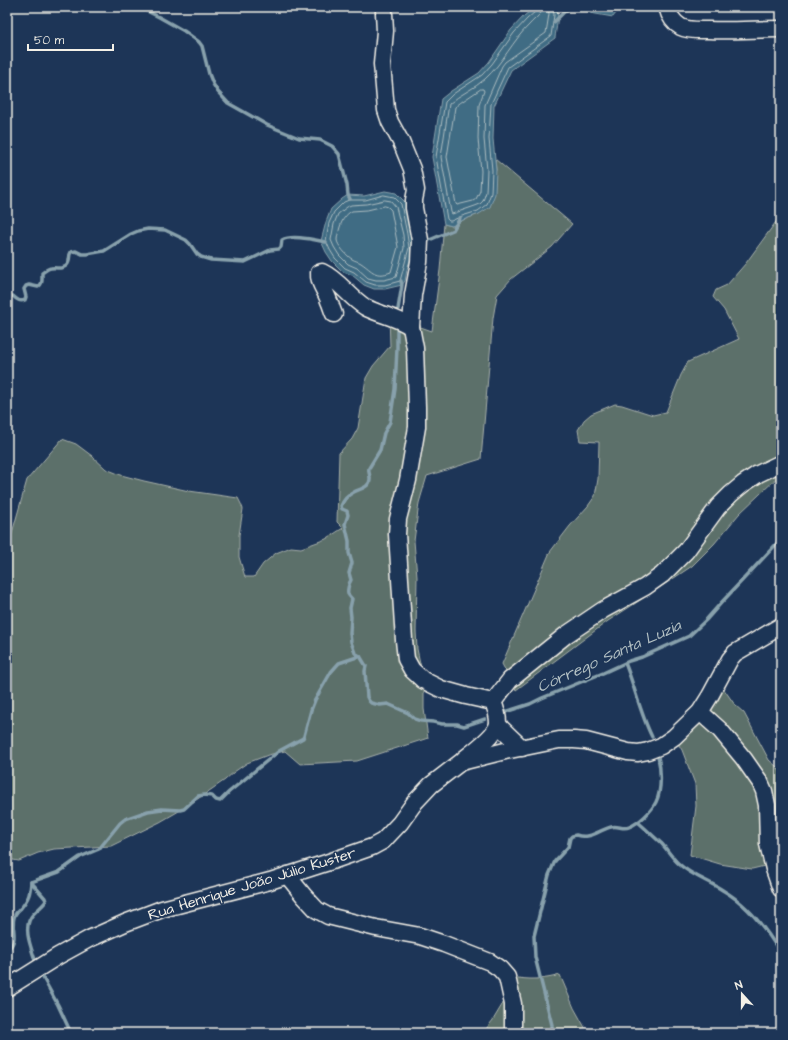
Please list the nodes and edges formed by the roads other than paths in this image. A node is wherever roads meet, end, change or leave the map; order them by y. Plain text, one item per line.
1 (384, 7) edge
2 (667, 7) edge
3 (781, 29) edge
4 (334, 314) dead end
5 (411, 327) junction
6 (781, 463) edge
7 (781, 626) edge
8 (493, 702) junction
9 (700, 712) junction
10 (498, 725) junction
11 (522, 748) junction
12 (461, 762) junction
13 (287, 875) junction
14 (781, 889) edge
15 (7, 988) edge
16 (513, 1033) edge

1 - 5 street
2 - 3 street
4 - 5 street
5 - 8 street
6 - 8 street
7 - 9 street, Rua Henrique João Júlio Kuster
8 - 10 street
9 - 11 street, Rua Henrique João Júlio Kuster
9 - 14 street
10 - 11 street
10 - 12 street
11 - 12 street, Rua Henrique João Júlio Kuster
12 - 13 street, Rua Henrique João Júlio Kuster
13 - 15 street, Rua Henrique João Júlio Kuster
13 - 16 street

